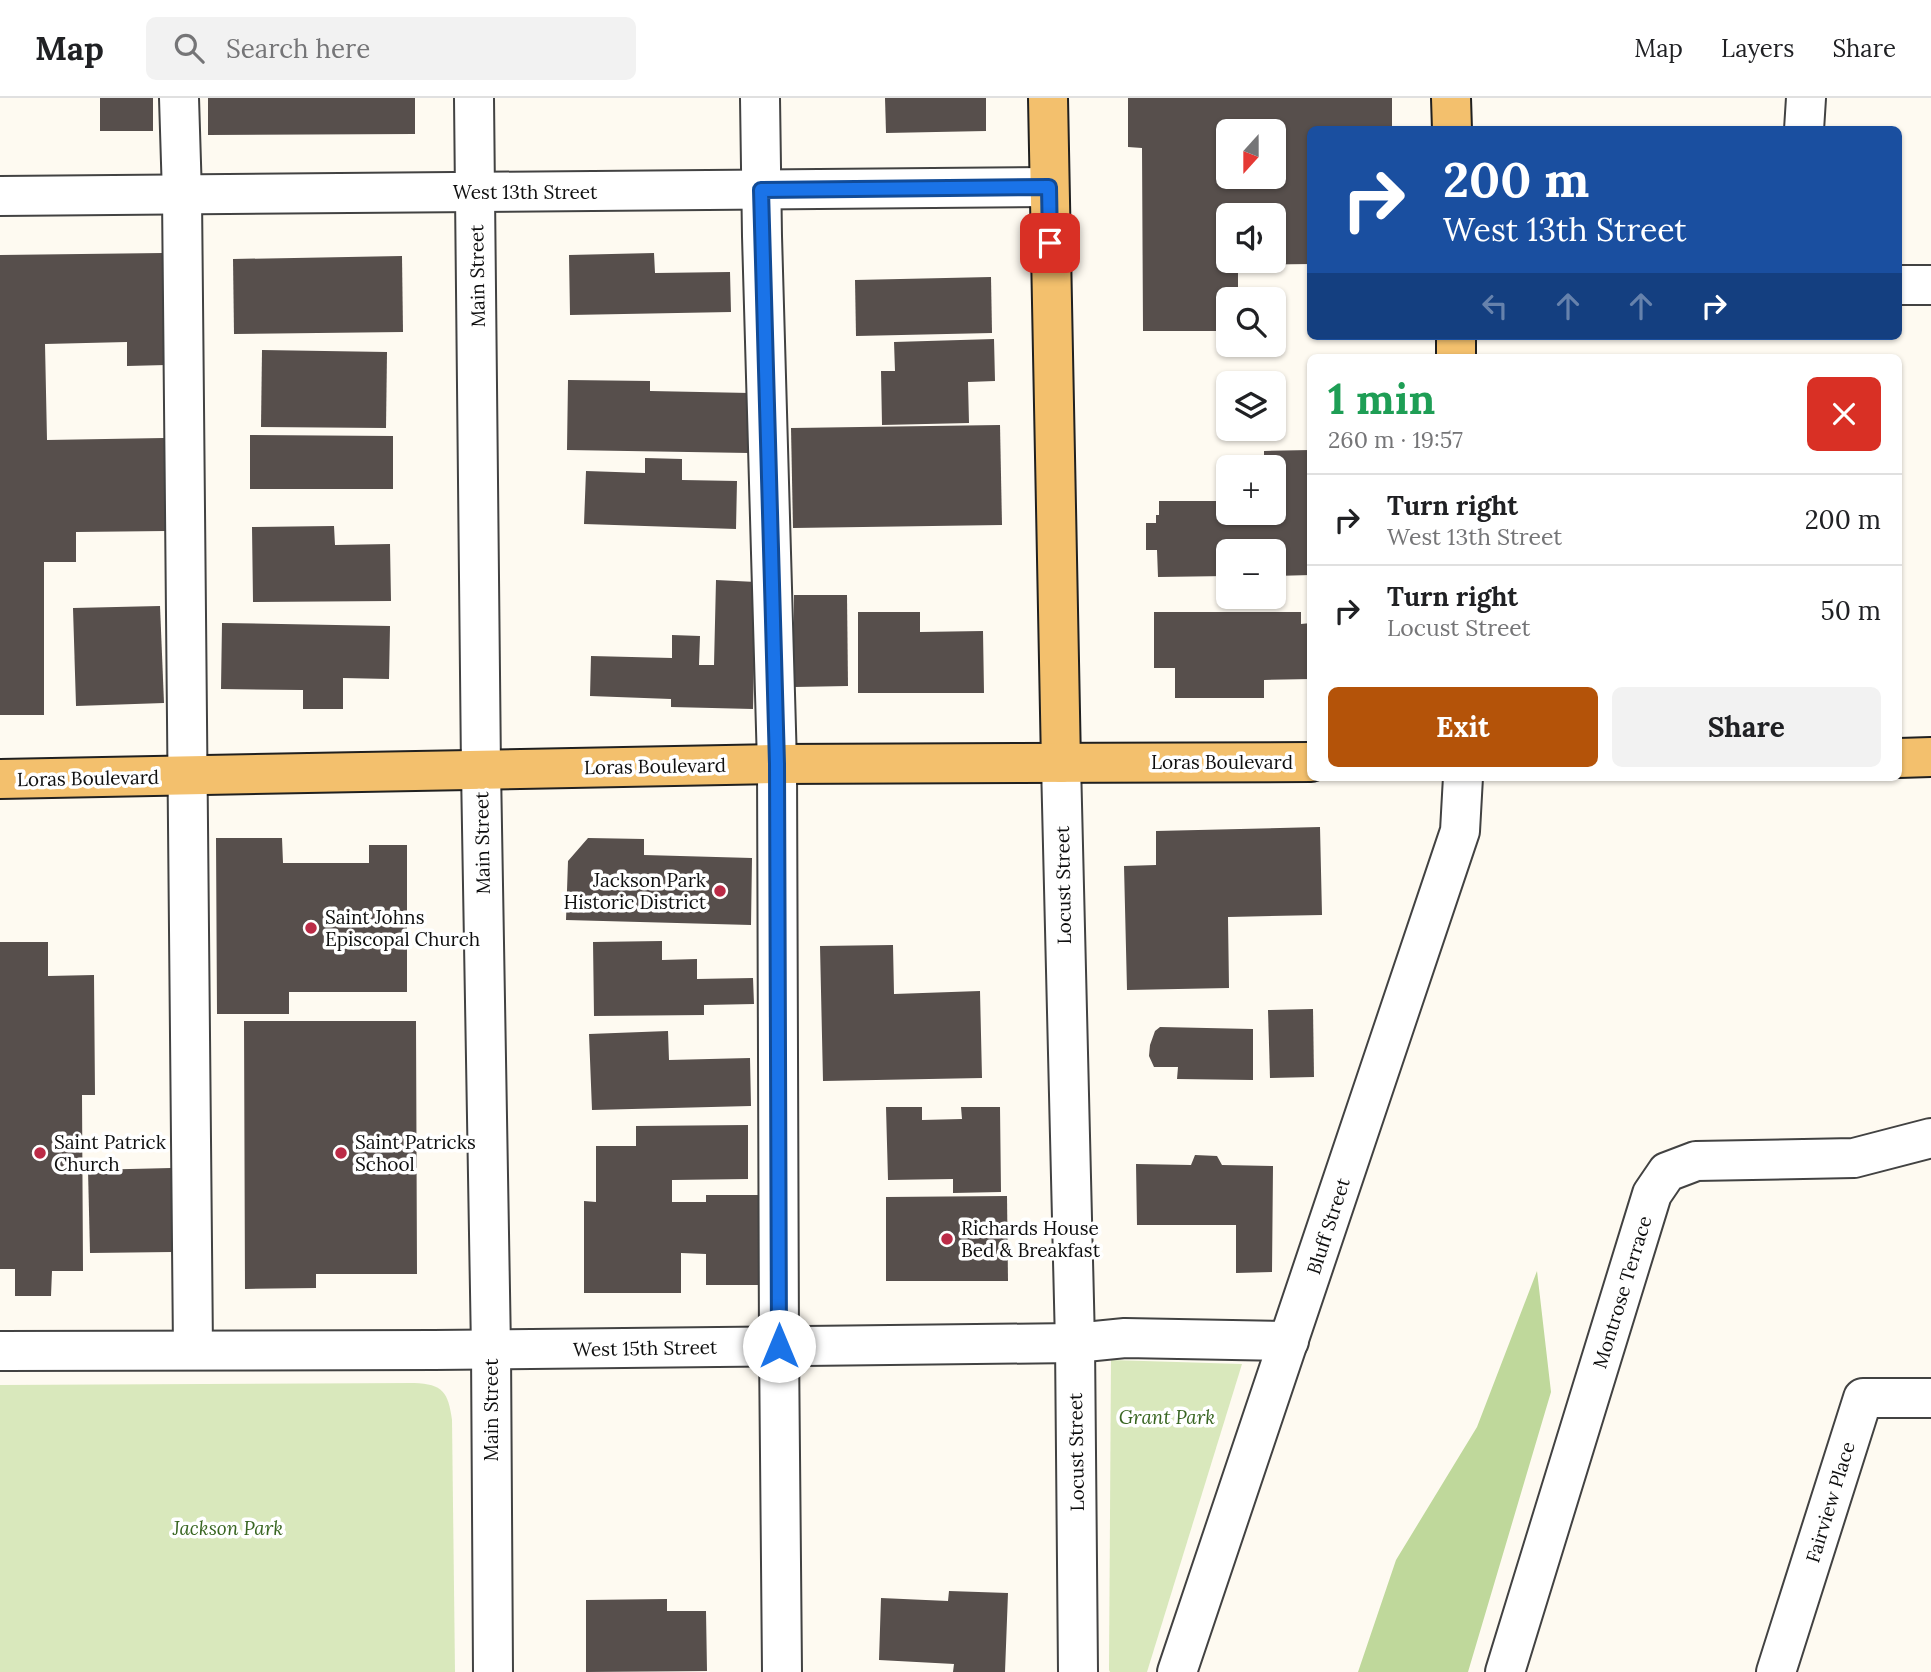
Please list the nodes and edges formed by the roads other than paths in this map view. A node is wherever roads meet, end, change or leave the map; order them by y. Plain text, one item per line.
1 (179, 98) edge
2 (474, 98) edge
3 (760, 98) edge
4 (1048, 98) edge
5 (1451, 98) edge
6 (1806, 98) edge
7 (1452, 126) edge
8 (1804, 126) edge
9 (1049, 187) junction
10 (761, 190) junction
11 (476, 192) junction
12 (182, 195) junction
13 (0, 196) edge
14 (1902, 285) edge
15 (1931, 285) edge
16 (1931, 757) edge
17 (1902, 758) edge
18 (1307, 762) edge
19 (1060, 763) junction
20 (777, 764) junction
21 (481, 769) junction
22 (188, 776) junction
23 (0, 779) edge
24 (1463, 781) edge
25 (1931, 1138) edge
26 (1289, 1342) junction
27 (1075, 1343) junction
28 (779, 1346) junction
29 (491, 1349) junction
30 (193, 1350) junction
31 (0, 1351) edge
32 (1931, 1398) edge
33 (493, 1672) edge
34 (782, 1672) edge
35 (1078, 1672) edge
36 (1177, 1672) edge
37 (1505, 1672) edge
38 (1776, 1672) edge

1 - 12 street
2 - 11 street, Main Street
3 - 10 street
4 - 9 main road, Locust Street
5 - 7 main road
6 - 8 street
9 - 10 street, West 13th Street
9 - 19 main road, Locust Street
10 - 11 street, West 13th Street
10 - 20 street
11 - 12 street, West 13th Street
11 - 21 street, Main Street
12 - 13 street, West 13th Street
12 - 22 street
14 - 15 street
16 - 17 main road
18 - 19 main road, Loras Boulevard
19 - 20 main road, Loras Boulevard
19 - 27 street, Locust Street
20 - 21 main road, Loras Boulevard
20 - 28 street
21 - 22 main road, Loras Boulevard
21 - 29 street, Main Street
22 - 23 main road, Loras Boulevard
22 - 30 street
24 - 26 street, Bluff Street
25 - 37 street, Montrose Terrace
26 - 27 street, West 15th Street
26 - 36 street, Bluff Street
27 - 28 street, West 15th Street
27 - 35 street, Locust Street
28 - 29 street, West 15th Street
28 - 34 street
29 - 30 street, West 15th Street
29 - 33 street, Main Street
30 - 31 street, West 15th Street
32 - 38 street, Fairview Place

